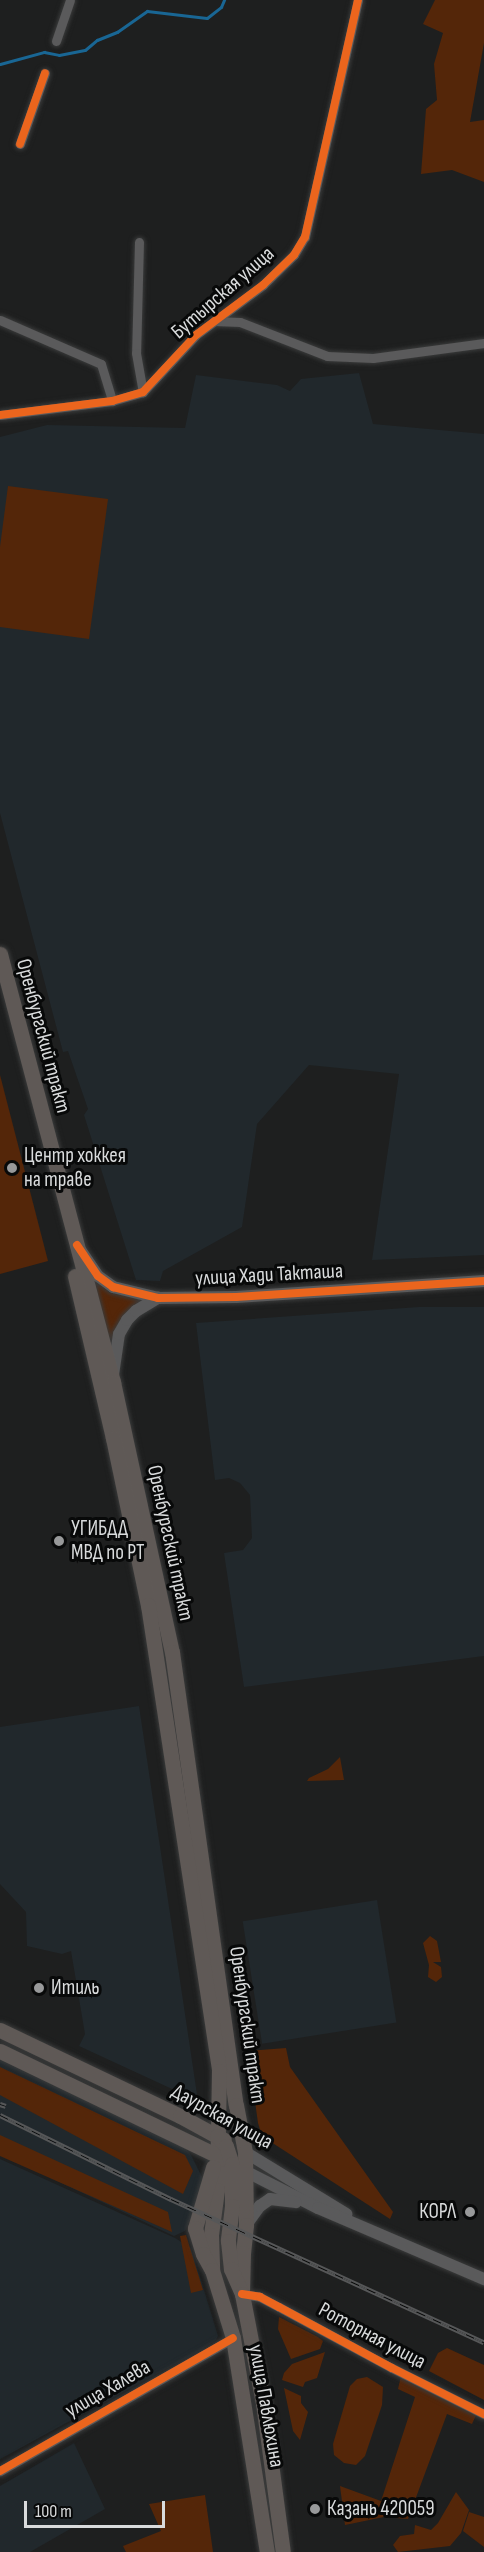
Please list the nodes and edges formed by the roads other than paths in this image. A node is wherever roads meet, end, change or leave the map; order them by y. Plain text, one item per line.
1 (70, 0) edge
2 (358, 0) edge
3 (56, 41) dead end
4 (45, 73) dead end
5 (20, 144) dead end
6 (139, 242) dead end
7 (0, 320) edge
8 (214, 321) junction
9 (484, 343) edge
10 (143, 392) junction
11 (112, 401) junction
12 (0, 415) edge
13 (0, 954) edge
14 (0, 989) edge
15 (77, 1245) junction
16 (484, 1281) edge
17 (158, 1298) junction
18 (113, 1382) junction
19 (0, 2030) edge
20 (0, 2051) edge
21 (219, 2070) joint
22 (217, 2136) junction
23 (245, 2152) junction
24 (216, 2155) junction
25 (239, 2167) junction
26 (318, 2208) junction
27 (246, 2225) junction
28 (386, 2238) junction
29 (484, 2279) edge
30 (242, 2294) junction
31 (233, 2338) junction
32 (484, 2414) edge
33 (0, 2471) edge
34 (267, 2552) edge
35 (283, 2552) edge

1 - 3 street
2 - 8 street, Бутырская улица
4 - 5 street
6 - 10 street
7 - 11 street
8 - 9 street
8 - 10 street, Бутырская улица
10 - 11 street
11 - 12 street
13 - 15 main road, Оренбургский тракт
14 - 21 main road, Оренбургский тракт
15 - 17 street, улица Хади Такташа
15 - 18 main road, Оренбургский тракт
16 - 17 street, улица Хади Такташа
17 - 18 street
18 - 23 main road, Оренбургский тракт
19 - 22 main road, Даурская улица
20 - 24 main road, Даурская улица
21 - 22 main road, улица Павлюхина
22 - 23 main road, Даурская улица
22 - 24 main road, улица Павлюхина
22 - 25 main road, улица Павлюхина
23 - 25 main road, улица Павлюхина
23 - 28 street, Даурская улица
24 - 25 main road, Даурская улица
24 - 31 main road, улица Павлюхина
25 - 26 street, Даурская улица
25 - 27 main road, улица Павлюхина
25 - 30 main road, улица Павлюхина
26 - 27 street
26 - 28 street, Даурская улица
27 - 30 main road, улица Павлюхина
28 - 29 street, Даурская улица
30 - 32 street, Роторная улица
30 - 35 main road, улица Павлюхина
31 - 33 street, улица Халева
31 - 34 main road, улица Павлюхина

